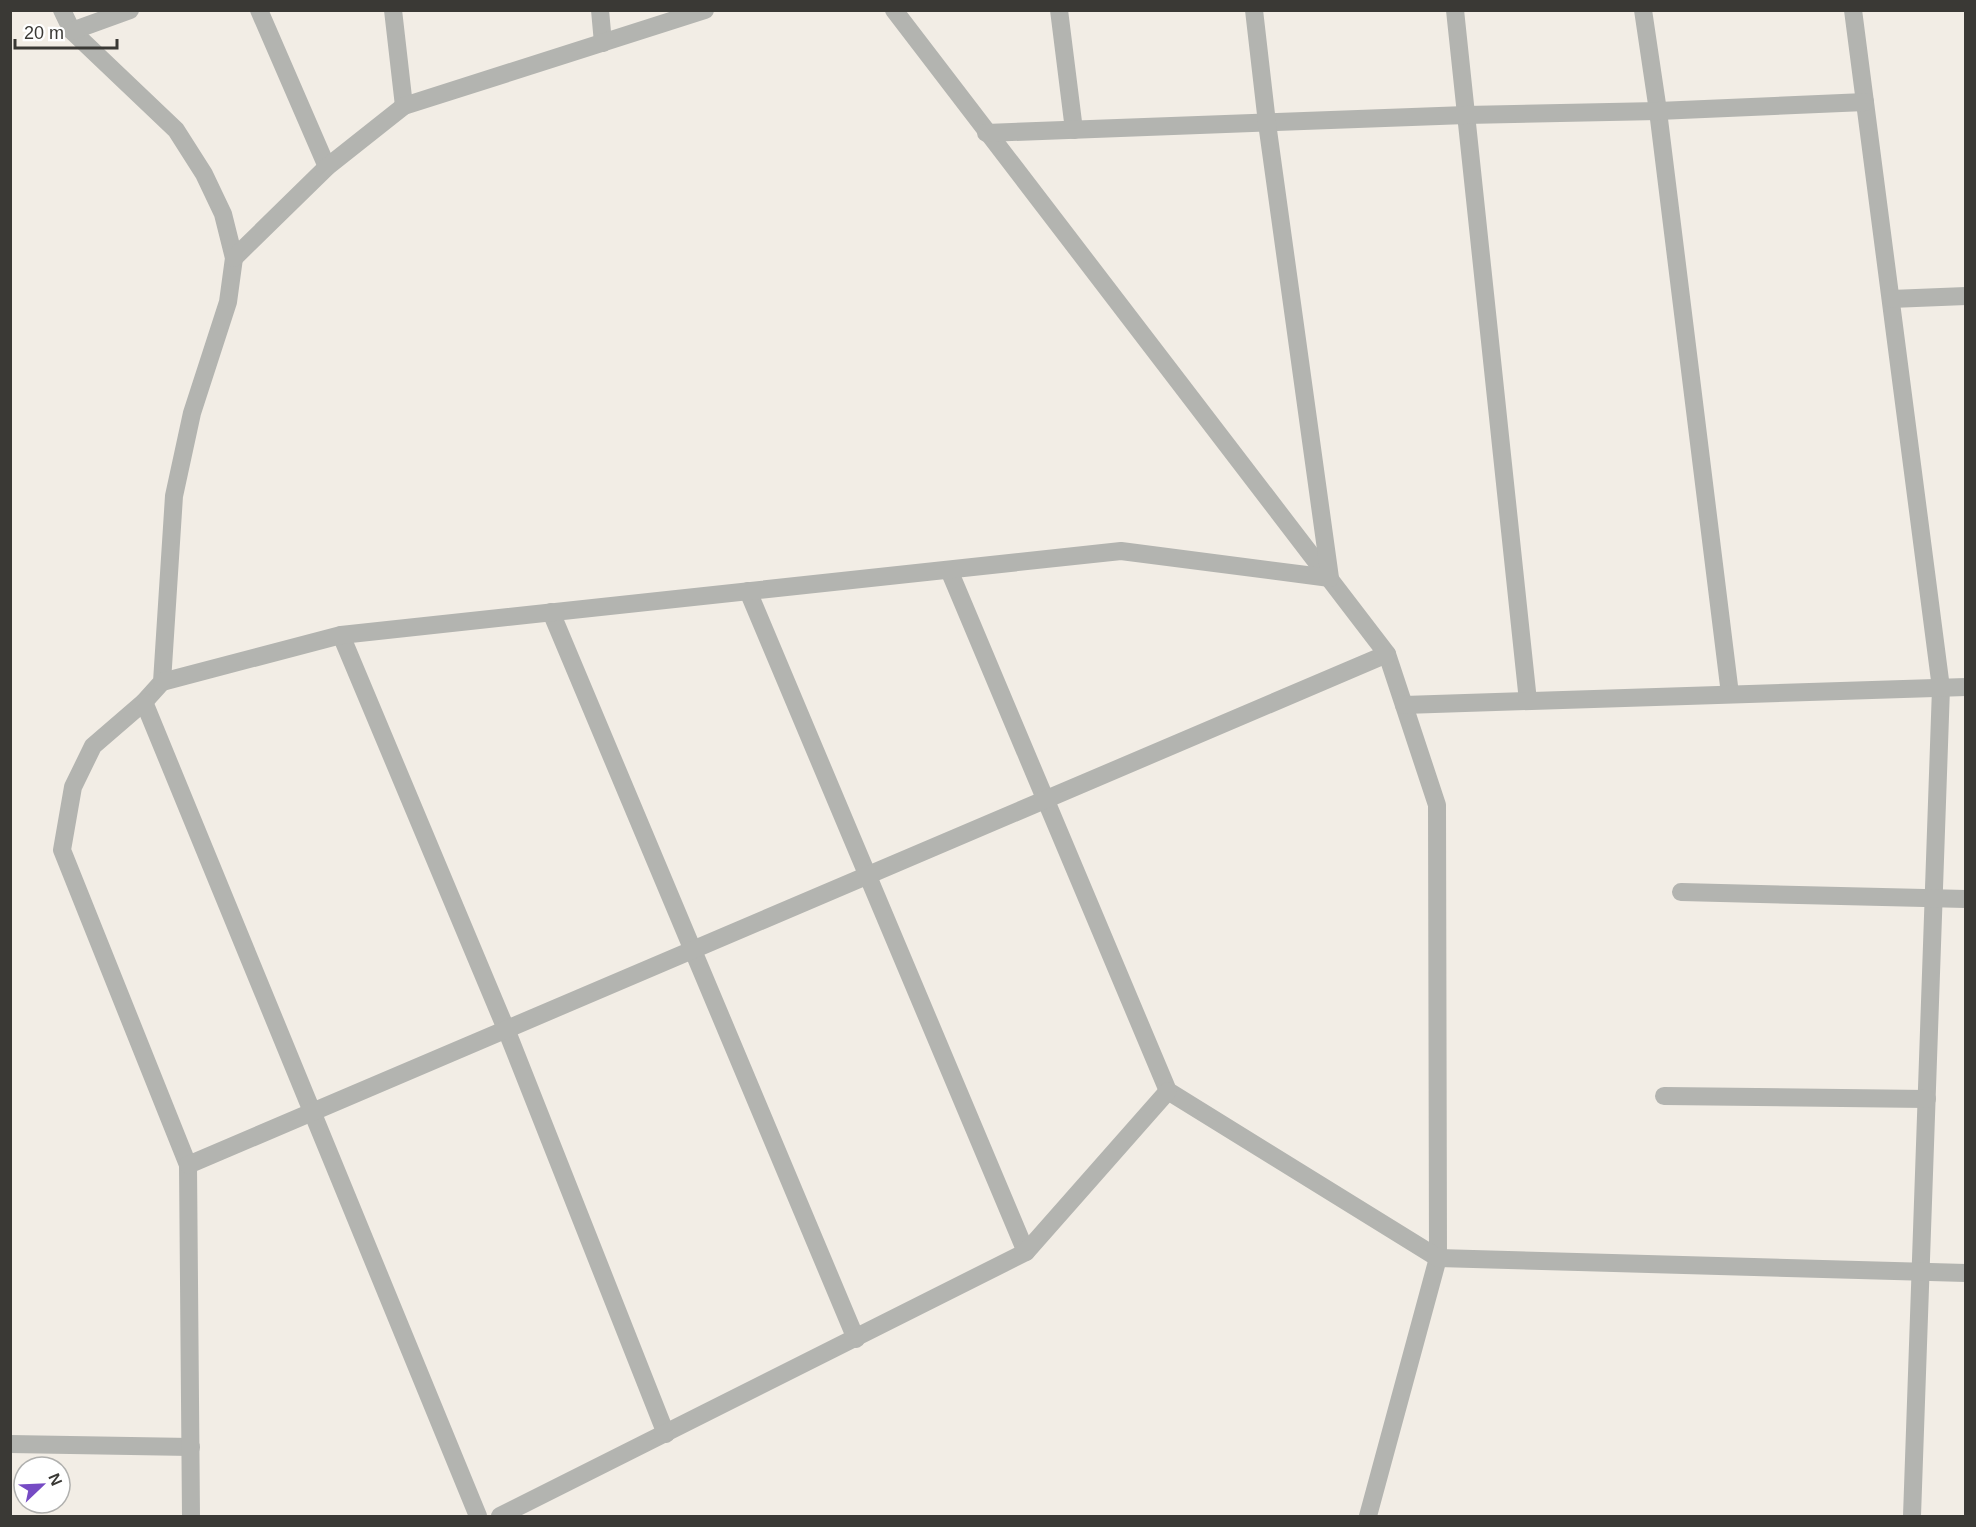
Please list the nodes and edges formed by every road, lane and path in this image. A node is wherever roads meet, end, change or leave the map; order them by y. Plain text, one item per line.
1 (62, 10) edge
2 (130, 10) edge
3 (259, 10) edge
4 (393, 10) edge
5 (600, 10) edge
6 (705, 10) edge
7 (894, 10) edge
8 (1059, 10) edge
9 (1254, 10) edge
10 (1455, 10) edge
11 (1643, 10) edge
12 (1853, 10) edge
13 (72, 31) junction
14 (603, 43) junction
15 (1865, 102) junction
16 (404, 106) junction
17 (1658, 111) junction
18 (1466, 116) junction
19 (1267, 123) junction
20 (1074, 130) junction
21 (986, 133) junction
22 (327, 167) junction
23 (234, 258) junction
24 (1965, 296) edge
25 (1891, 299) junction
26 (949, 570) junction
27 (1330, 578) junction
28 (748, 591) junction
29 (551, 612) junction
30 (341, 635) junction
31 (1387, 654) junction
32 (162, 682) junction
33 (1965, 687) edge
34 (1941, 688) junction
35 (1730, 694) junction
36 (1528, 701) junction
37 (144, 702) junction
38 (1404, 705) junction
39 (1046, 799) junction
40 (868, 875) junction
41 (1681, 892) dead end
42 (1934, 898) junction
43 (1965, 899) edge
44 (693, 950) junction
45 (506, 1029) junction
46 (1168, 1091) junction
47 (1664, 1096) dead end
48 (1927, 1099) junction
49 (312, 1112) junction
50 (188, 1165) junction
51 (1026, 1252) junction
52 (1438, 1258) junction
53 (1921, 1272) junction
54 (1965, 1273) edge
55 (856, 1339) junction
56 (666, 1434) junction
57 (10, 1444) edge
58 (191, 1447) junction
59 (191, 1516) edge
60 (478, 1516) edge
61 (500, 1516) edge
62 (1368, 1516) edge
63 (1912, 1516) edge

1 - 13 street
2 - 13 street
3 - 22 street
4 - 16 street
5 - 14 street
6 - 14 street
7 - 21 street
8 - 20 street
9 - 19 street
10 - 18 street
11 - 17 street
12 - 15 street
13 - 23 street
14 - 16 street
15 - 17 street
15 - 25 street
16 - 22 street
17 - 18 street
17 - 35 street
18 - 19 street
18 - 36 street
19 - 20 street
19 - 27 street
20 - 21 street
21 - 27 street
22 - 23 street
23 - 32 street
24 - 25 street
25 - 34 street
26 - 27 street
26 - 28 street
26 - 39 street
27 - 31 street
28 - 29 street
28 - 40 street
29 - 30 street
29 - 44 street
30 - 32 street
30 - 45 street
31 - 38 street
31 - 39 street
32 - 37 street
33 - 34 street
34 - 35 street
34 - 42 street
35 - 36 street
36 - 38 street
37 - 49 street
37 - 50 street
38 - 52 street
39 - 40 street
39 - 46 street
40 - 44 street
40 - 51 street
41 - 42 street
42 - 43 street
42 - 48 street
44 - 45 street
44 - 55 street
45 - 49 street
45 - 56 street
46 - 51 street
46 - 52 street
47 - 48 street
48 - 53 street
49 - 50 street
49 - 60 street
50 - 58 street
51 - 55 street
52 - 53 street
52 - 62 street
53 - 54 street
53 - 63 street
55 - 56 street
56 - 61 street
57 - 58 street
58 - 59 street

